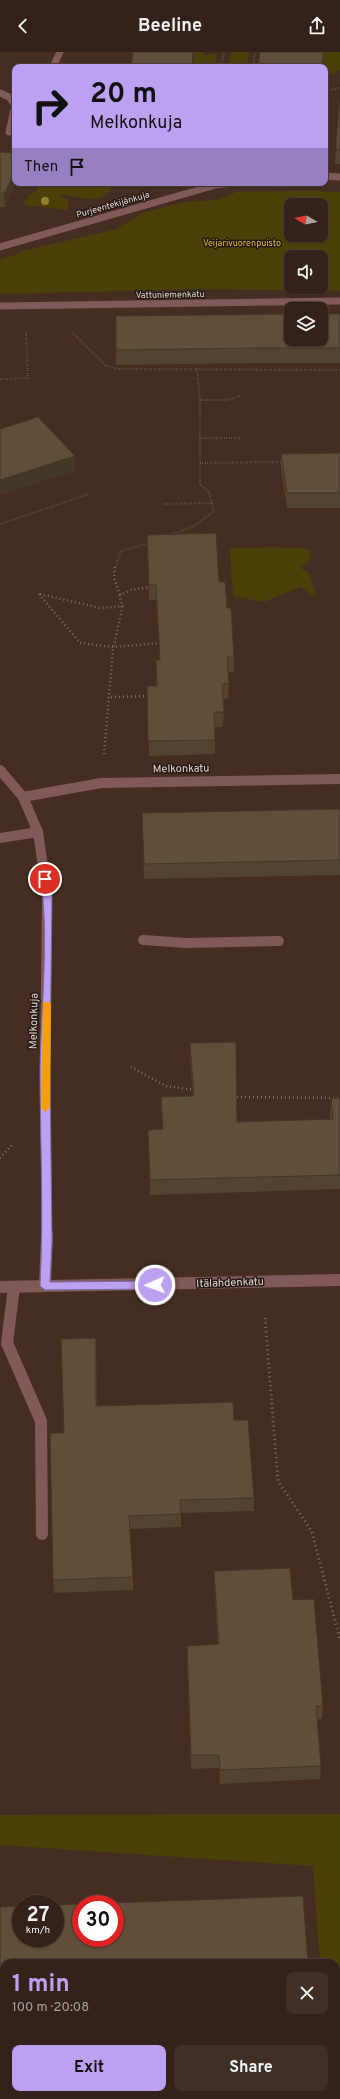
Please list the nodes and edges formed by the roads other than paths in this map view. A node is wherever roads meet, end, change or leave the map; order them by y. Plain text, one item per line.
1 (60, 52) edge
2 (54, 64) edge
3 (0, 94) edge
4 (12, 101) edge
5 (0, 131) edge
6 (12, 132) edge
7 (328, 176) edge
8 (340, 177) edge
9 (203, 186) edge
10 (0, 248) edge
11 (340, 301) edge
12 (0, 306) edge
13 (0, 770) edge
14 (340, 778) edge
15 (23, 797) junction
16 (38, 832) junction
17 (0, 838) edge
18 (143, 940) dead end
19 (279, 942) dead end
20 (340, 1280) edge
21 (45, 1286) junction
22 (0, 1287) edge
23 (14, 1287) junction
24 (42, 1534) dead end

1 - 2 street
3 - 4 street
5 - 6 street
7 - 8 street
9 - 10 street, Purjeentekijänkuja
11 - 12 street, Vattuniemenkatu
13 - 15 street, Melkonkuja
14 - 15 street, Melkonkatu
15 - 16 street, Melkonkuja
16 - 17 street
16 - 21 street, Melkonkuja
18 - 19 street
20 - 21 street, Itälahdenkatu
21 - 23 street, Itälahdenkatu
22 - 23 street, Itälahdenkatu
23 - 24 street

